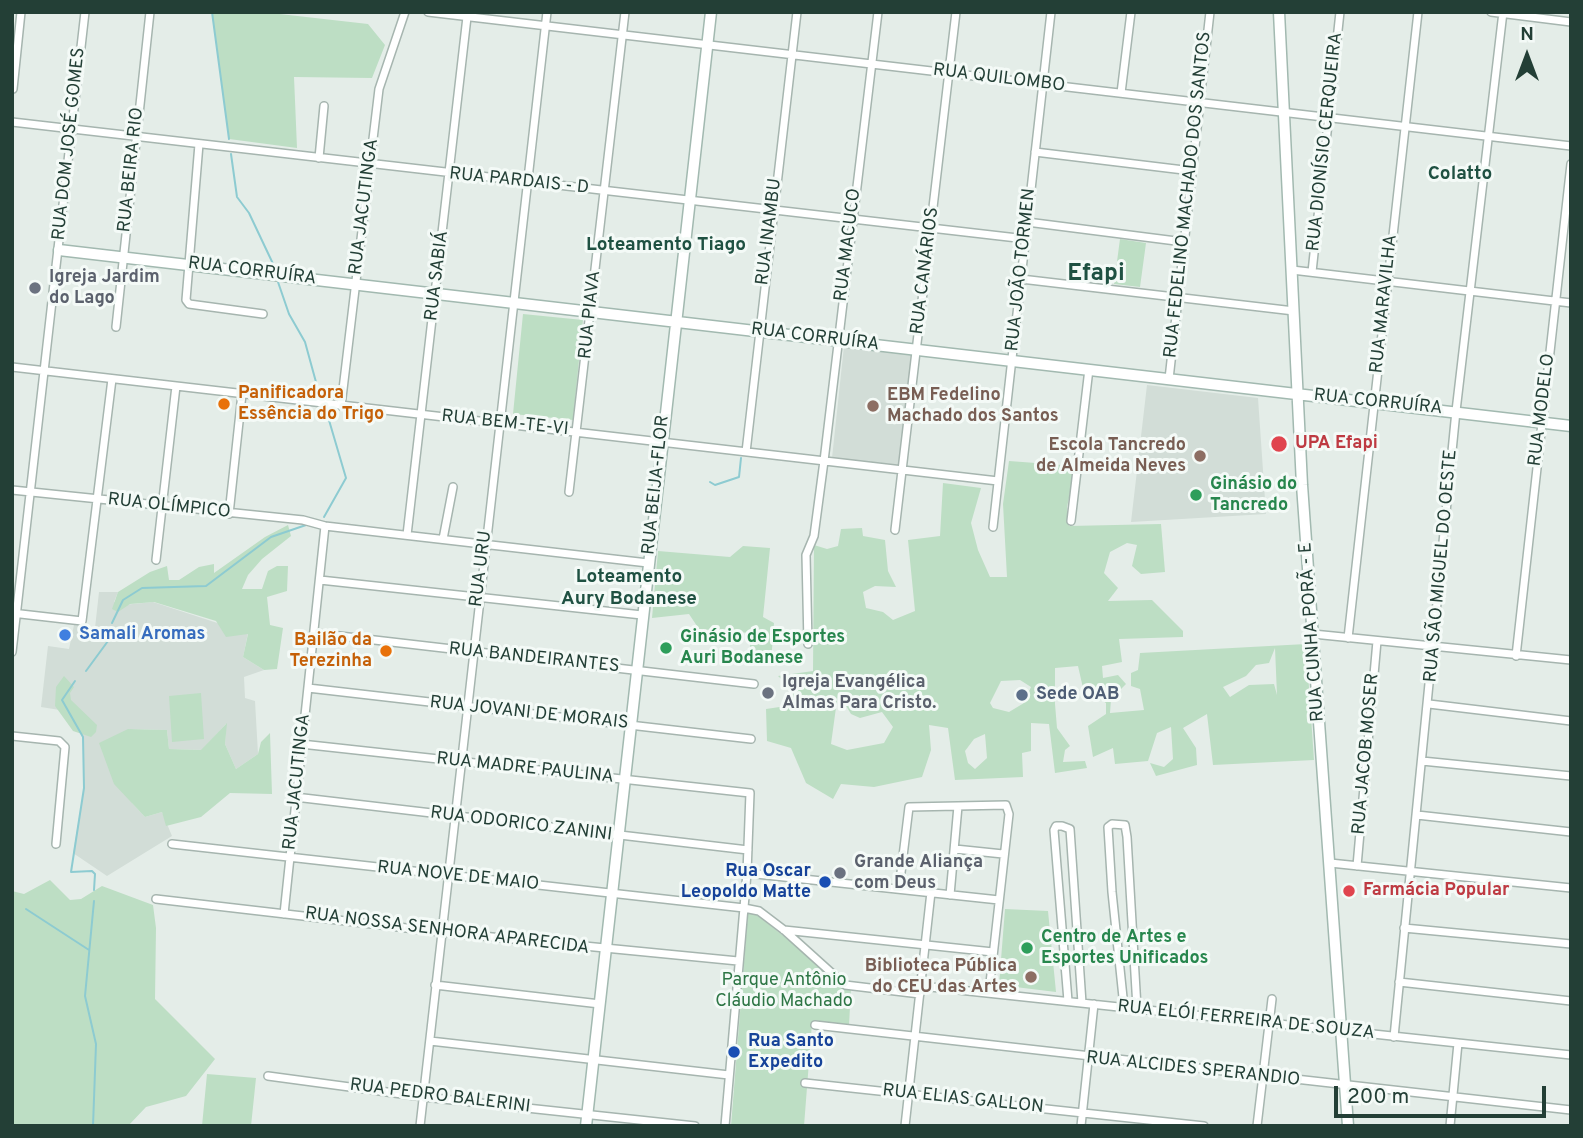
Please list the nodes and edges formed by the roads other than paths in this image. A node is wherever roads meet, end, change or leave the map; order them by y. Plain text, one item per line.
1 (21, 12) edge
2 (85, 12) edge
3 (150, 12) edge
4 (405, 12) edge
5 (428, 12) edge
6 (547, 12) edge
7 (625, 12) edge
8 (711, 12) edge
9 (797, 12) edge
10 (878, 12) edge
11 (956, 12) edge
12 (1051, 12) edge
13 (1131, 12) edge
14 (1210, 12) edge
15 (1279, 12) edge
16 (1340, 12) edge
17 (1418, 12) edge
18 (1491, 12) edge
19 (1502, 13) edge
20 (467, 17) junction
21 (1571, 22) edge
22 (546, 26) junction
23 (622, 35) junction
24 (708, 45) junction
25 (792, 55) junction
26 (872, 64) junction
27 (950, 73) junction
28 (1041, 84) junction
29 (13, 89) edge
30 (1121, 93) junction
31 (1198, 102) junction
32 (324, 106) dead end
33 (1284, 112) junction
34 (1329, 118) junction
35 (12, 122) edge
36 (1405, 126) junction
37 (71, 129) junction
38 (1489, 136) junction
39 (136, 137) junction
40 (199, 144) junction
41 (1571, 146) edge
42 (1035, 152) junction
43 (319, 158) junction
44 (370, 164) junction
45 (1571, 164) edge
46 (1192, 171) junction
47 (449, 174) junction
48 (528, 183) junction
49 (603, 191) junction
50 (688, 201) junction
51 (773, 210) junction
52 (852, 219) junction
53 (1027, 222) junction
54 (931, 228) junction
55 (1026, 239) junction
56 (1184, 242) junction
57 (59, 250) junction
58 (123, 257) junction
59 (189, 264) junction
60 (1292, 270) junction
61 (1312, 272) junction
62 (1021, 279) junction
63 (1387, 281) junction
64 (356, 284) junction
65 (1472, 292) junction
66 (435, 293) junction
67 (1178, 297) junction
68 (1557, 301) junction
69 (513, 303) junction
70 (1571, 303) edge
71 (1294, 311) junction
72 (591, 313) junction
73 (262, 314) dead end
74 (676, 322) junction
75 (116, 327) dead end
76 (758, 331) junction
77 (837, 340) junction
78 (916, 350) junction
79 (1012, 360) junction
80 (12, 367) edge
81 (1089, 369) junction
82 (43, 371) junction
83 (112, 379) junction
84 (1169, 379) junction
85 (176, 386) junction
86 (242, 394) junction
87 (1298, 394) junction
88 (1374, 402) junction
89 (341, 405) junction
90 (1456, 411) junction
91 (422, 415) junction
92 (1541, 422) junction
93 (499, 424) junction
94 (1571, 426) edge
95 (579, 432) junction
96 (661, 442) junction
97 (746, 452) junction
98 (824, 461) junction
99 (902, 471) junction
100 (998, 481) junction
101 (453, 487) dead end
102 (12, 490) edge
103 (30, 492) junction
104 (569, 492) dead end
105 (96, 499) junction
106 (162, 506) junction
107 (229, 514) junction
108 (1071, 521) dead end
109 (325, 526) junction
110 (993, 527) dead end
111 (895, 530) dead end
112 (407, 535) junction
113 (443, 539) junction
114 (485, 543) junction
115 (156, 560) dead end
116 (648, 563) junction
117 (320, 580) junction
118 (478, 597) junction
119 (14, 613) edge
120 (642, 615) junction
121 (314, 633) junction
122 (1313, 634) junction
123 (1348, 638) junction
124 (1377, 641) junction
125 (808, 644) dead end
126 (1434, 648) junction
127 (12, 652) edge
128 (473, 652) junction
129 (1516, 656) junction
130 (1571, 660) edge
131 (636, 670) junction
132 (754, 684) dead end
133 (308, 688) junction
134 (1429, 704) junction
135 (466, 707) junction
136 (1571, 720) edge
137 (631, 724) junction
138 (12, 736) edge
139 (751, 739) dead end
140 (301, 744) junction
141 (1422, 761) junction
142 (460, 762) junction
143 (1571, 776) edge
144 (625, 780) junction
145 (295, 797) junction
146 (958, 806) junction
147 (1417, 815) junction
148 (454, 817) junction
149 (1571, 832) edge
150 (619, 836) junction
151 (56, 844) dead end
152 (172, 844) dead end
153 (955, 849) junction
154 (748, 850) junction
155 (1003, 854) junction
156 (290, 859) junction
157 (1330, 863) junction
158 (1357, 866) junction
159 (1411, 872) junction
160 (747, 873) junction
161 (448, 876) junction
162 (1571, 888) edge
163 (899, 889) junction
164 (931, 892) junction
165 (612, 895) junction
166 (950, 895) junction
167 (156, 899) dead end
168 (999, 900) junction
169 (744, 908) junction
170 (284, 914) junction
171 (1404, 928) junction
172 (784, 930) junction
173 (441, 932) junction
174 (925, 943) junction
175 (1571, 944) edge
176 (606, 950) junction
177 (993, 952) junction
178 (738, 961) junction
179 (1399, 982) junction
180 (435, 985) junction
181 (920, 990) junction
182 (989, 992) junction
183 (1272, 999) dead end
184 (1068, 1001) junction
185 (1571, 1001) edge
186 (1082, 1003) junction
187 (600, 1004) junction
188 (1094, 1004) junction
189 (1124, 1007) junction
190 (1137, 1008) junction
191 (1269, 1023) junction
192 (815, 1025) dead end
193 (1342, 1031) junction
194 (915, 1037) junction
195 (1394, 1037) junction
196 (430, 1041) junction
197 (1458, 1043) junction
198 (1571, 1055) edge
199 (594, 1059) junction
200 (1088, 1059) junction
201 (729, 1075) junction
202 (268, 1076) dead end
203 (1263, 1077) junction
204 (806, 1083) dead end
205 (1345, 1086) junction
206 (909, 1094) junction
207 (424, 1097) junction
208 (1452, 1098) junction
209 (1571, 1110) edge
210 (1082, 1112) junction
211 (588, 1114) junction
212 (420, 1126) edge
213 (586, 1126) edge
214 (695, 1126) edge
215 (724, 1126) edge
216 (905, 1126) edge
217 (1081, 1126) edge
218 (1204, 1126) edge
219 (1257, 1126) edge
220 (1348, 1126) edge
221 (1450, 1126) edge

1 - 29 street
2 - 37 street, RUA DOM JOSÉ GOMES
3 - 39 street, RUA BEIRA RIO
4 - 44 street, RUA JACUTINGA
5 - 20 street, RUA QUILOMBO
6 - 22 street, RUA URU
7 - 23 street, RUA PIAVA
8 - 24 street, RUA BEIJA-FLOR
9 - 25 street, RUA INAMBU
10 - 26 street, RUA MACUCO
11 - 27 street, RUA CANÁRIOS
12 - 28 street, RUA JOÃO TORMEN
13 - 30 street
14 - 31 street, RUA FEDELINO MACHADO DOS SANTOS
15 - 33 street, RUA CUNHA PORÃ - E
16 - 34 street, RUA DIONÍSIO CERQUEIRA
17 - 36 street, RUA MARAVILHA
18 - 19 street
19 - 21 street
19 - 38 street, RUA SÃO MIGUEL DO OESTE
20 - 22 street, RUA QUILOMBO
20 - 47 street, RUA SABIÁ
22 - 23 street, RUA QUILOMBO
22 - 48 street, RUA URU
23 - 24 street, RUA QUILOMBO
23 - 49 street, RUA PIAVA
24 - 25 street, RUA QUILOMBO
24 - 50 street, RUA BEIJA-FLOR
25 - 26 street, RUA QUILOMBO
25 - 51 street, RUA INAMBU
26 - 27 street, RUA QUILOMBO
26 - 52 street, RUA MACUCO
27 - 28 street, RUA QUILOMBO
27 - 54 street, RUA CANÁRIOS
28 - 30 street, RUA QUILOMBO
28 - 42 street, RUA JOÃO TORMEN
30 - 31 street, RUA QUILOMBO
31 - 33 street, RUA QUILOMBO
31 - 46 street, RUA FEDELINO MACHADO DOS SANTOS
32 - 43 street
33 - 34 street, RUA QUILOMBO
33 - 60 street, RUA CUNHA PORÃ - E
34 - 36 street, RUA QUILOMBO
34 - 61 street, RUA DIONÍSIO CERQUEIRA
35 - 37 street, RUA PARDAIS - D
36 - 38 street, RUA QUILOMBO
36 - 63 street, RUA MARAVILHA
37 - 39 street, RUA PARDAIS - D
37 - 57 street, RUA DOM JOSÉ GOMES
38 - 41 street, RUA QUILOMBO
38 - 65 street, RUA SÃO MIGUEL DO OESTE
39 - 40 street, RUA PARDAIS - D
39 - 58 street, RUA BEIRA RIO
40 - 43 street, RUA PARDAIS - D
40 - 59 street
42 - 46 street
42 - 53 street, RUA JOÃO TORMEN
43 - 44 street, RUA PARDAIS - D
44 - 47 street, RUA PARDAIS - D
44 - 64 street, RUA JACUTINGA
45 - 68 street, RUA MODELO
46 - 56 street, RUA FEDELINO MACHADO DOS SANTOS
47 - 48 street, RUA PARDAIS - D
47 - 66 street, RUA SABIÁ
48 - 49 street, RUA PARDAIS - D
48 - 69 street, RUA URU
49 - 50 street, RUA PARDAIS - D
49 - 72 street, RUA PIAVA
50 - 51 street, RUA PARDAIS - D
50 - 74 street, RUA BEIJA-FLOR
51 - 52 street, RUA PARDAIS - D
51 - 76 street, RUA INAMBU
52 - 54 street, RUA PARDAIS - D
52 - 77 street, RUA MACUCO
53 - 55 street, RUA JOÃO TORMEN
53 - 56 street
54 - 55 street, RUA PARDAIS - D
54 - 78 street, RUA CANÁRIOS
55 - 62 street, RUA JOÃO TORMEN
56 - 67 street, RUA FEDELINO MACHADO DOS SANTOS
57 - 58 street, RUA CORRUÍRA
57 - 82 street, RUA DOM JOSÉ GOMES
58 - 59 street, RUA CORRUÍRA
58 - 75 street, RUA BEIRA RIO
59 - 64 street, RUA CORRUÍRA
59 - 73 street
60 - 61 street
60 - 71 street, RUA CUNHA PORÃ - E
61 - 63 street
62 - 67 street
62 - 79 street, RUA JOÃO TORMEN
63 - 65 street
63 - 88 street, RUA MARAVILHA
64 - 66 street, RUA CORRUÍRA
64 - 89 street, RUA JACUTINGA
65 - 68 street
65 - 90 street, RUA SÃO MIGUEL DO OESTE
66 - 69 street, RUA CORRUÍRA
66 - 91 street, RUA SABIÁ
67 - 71 street
67 - 84 street, RUA FEDELINO MACHADO DOS SANTOS
68 - 70 street
68 - 92 street, RUA MODELO
69 - 72 street, RUA CORRUÍRA
69 - 93 street, RUA URU
71 - 87 street, RUA CUNHA PORÃ - E
72 - 74 street, RUA CORRUÍRA
72 - 95 street, RUA PIAVA
74 - 76 street, RUA CORRUÍRA
74 - 96 street, RUA BEIJA-FLOR
76 - 77 street, RUA CORRUÍRA
76 - 97 street, RUA INAMBU
77 - 78 street, RUA CORRUÍRA
77 - 98 street, RUA MACUCO
78 - 79 street, RUA CORRUÍRA
78 - 99 street, RUA CANÁRIOS
79 - 81 street, RUA CORRUÍRA
79 - 100 street, RUA JOÃO TORMEN
80 - 82 street, RUA BEM-TE-VI
81 - 84 street, RUA CORRUÍRA
81 - 108 street
82 - 83 street, RUA BEM-TE-VI
82 - 103 street, RUA DOM JOSÉ GOMES
83 - 85 street, RUA BEM-TE-VI
83 - 105 street
84 - 87 street, RUA CORRUÍRA
85 - 86 street, RUA BEM-TE-VI
85 - 106 street
86 - 89 street, RUA BEM-TE-VI
86 - 107 street
87 - 88 street, RUA CORRUÍRA
87 - 122 street, RUA CUNHA PORÃ - E
88 - 90 street, RUA CORRUÍRA
88 - 123 street, RUA MARAVILHA
89 - 91 street, RUA BEM-TE-VI
90 - 92 street, RUA CORRUÍRA
90 - 126 street, RUA SÃO MIGUEL DO OESTE
91 - 93 street, RUA BEM-TE-VI
91 - 112 street, RUA SABIÁ
92 - 94 street, RUA CORRUÍRA
92 - 129 street, RUA MODELO
93 - 95 street, RUA BEM-TE-VI
93 - 114 street, RUA URU
95 - 96 street, RUA BEM-TE-VI
95 - 104 street, RUA PIAVA
96 - 97 street, RUA BEM-TE-VI
96 - 116 street, RUA BEIJA-FLOR
97 - 98 street, RUA BEM-TE-VI
98 - 99 street, RUA BEM-TE-VI
98 - 125 street, RUA MACUCO
99 - 100 street, RUA BEM-TE-VI
99 - 111 street, RUA CANÁRIOS
100 - 110 street, RUA JOÃO TORMEN
101 - 113 street
102 - 103 street, RUA OLÍMPICO
103 - 105 street, RUA OLÍMPICO
103 - 119 street, RUA DOM JOSÉ GOMES
105 - 106 street, RUA OLÍMPICO
105 - 119 street
106 - 107 street, RUA OLÍMPICO
106 - 115 street
107 - 109 street, RUA OLÍMPICO
109 - 112 street, RUA OLÍMPICO
109 - 117 street, RUA JACUTINGA
112 - 113 street, RUA OLÍMPICO
113 - 114 street, RUA OLÍMPICO
114 - 116 street, RUA OLÍMPICO
114 - 118 street, RUA URU
116 - 120 street, RUA BEIJA-FLOR
117 - 118 street
117 - 121 street, RUA JACUTINGA
118 - 120 street
118 - 128 street, RUA URU
119 - 127 street, RUA DOM JOSÉ GOMES
120 - 131 street, RUA BEIJA-FLOR
121 - 128 street, RUA BANDEIRANTES
121 - 133 street, RUA JACUTINGA
122 - 123 street
122 - 157 street, RUA CUNHA PORÃ - E
123 - 124 street
124 - 126 street
124 - 158 street, RUA JACOB MOSER
126 - 129 street
126 - 134 street, RUA SÃO MIGUEL DO OESTE
128 - 131 street, RUA BANDEIRANTES
128 - 135 street, RUA URU
129 - 130 street
131 - 132 street, RUA BANDEIRANTES
131 - 137 street, RUA BEIJA-FLOR
133 - 135 street, RUA JOVANI DE MORAIS
133 - 140 street, RUA JACUTINGA
134 - 136 street
134 - 141 street, RUA SÃO MIGUEL DO OESTE
135 - 137 street, RUA JOVANI DE MORAIS
135 - 142 street, RUA URU
137 - 139 street, RUA JOVANI DE MORAIS
137 - 144 street, RUA BEIJA-FLOR
138 - 151 street
140 - 142 street, RUA MADRE PAULINA
140 - 145 street, RUA JACUTINGA
141 - 143 street
141 - 147 street, RUA SÃO MIGUEL DO OESTE
142 - 144 street, RUA MADRE PAULINA
142 - 148 street, RUA URU
144 - 150 street, RUA BEIJA-FLOR
144 - 154 street, RUA MADRE PAULINA
145 - 148 street, RUA ODORICO ZANINI
145 - 156 street, RUA JACUTINGA
146 - 153 street
146 - 155 street
146 - 163 street
147 - 149 street
147 - 159 street, RUA SÃO MIGUEL DO OESTE
148 - 150 street, RUA ODORICO ZANINI
148 - 161 street, RUA URU
150 - 154 street, RUA ODORICO ZANINI
150 - 165 street, RUA BEIJA-FLOR
152 - 156 street, RUA NOVE DE MAIO
153 - 155 street
153 - 166 street
154 - 160 street
155 - 168 street
156 - 161 street, RUA NOVE DE MAIO
156 - 170 street, RUA JACUTINGA
157 - 158 street
157 - 193 street, RUA CUNHA PORÃ - E
158 - 159 street
159 - 162 street
159 - 171 street, RUA SÃO MIGUEL DO OESTE
160 - 163 street
160 - 169 street
161 - 165 street, RUA NOVE DE MAIO
161 - 173 street, RUA URU
163 - 164 street
164 - 166 street
164 - 174 street
165 - 169 street, RUA NOVE DE MAIO
165 - 176 street, RUA BEIJA-FLOR
166 - 168 street
167 - 170 street, RUA NOSSA SENHORA APARECIDA
168 - 177 street
169 - 172 street, RUA ELÓI FERREIRA DE SOUZA
169 - 178 street
170 - 173 street, RUA NOSSA SENHORA APARECIDA
171 - 175 street
171 - 179 street, RUA SÃO MIGUEL DO OESTE
172 - 174 street
172 - 181 street, RUA ELÓI FERREIRA DE SOUZA
173 - 176 street, RUA NOSSA SENHORA APARECIDA
173 - 180 street, RUA URU
174 - 177 street
174 - 181 street
176 - 178 street, RUA NOSSA SENHORA APARECIDA
176 - 187 street, RUA BEIJA-FLOR
177 - 182 street
178 - 201 street
179 - 185 street
179 - 195 street, RUA SÃO MIGUEL DO OESTE
180 - 187 street
180 - 196 street, RUA URU
181 - 182 street, RUA ELÓI FERREIRA DE SOUZA
181 - 194 street
182 - 184 street, RUA ELÓI FERREIRA DE SOUZA
183 - 191 street
184 - 186 street, RUA ELÓI FERREIRA DE SOUZA
184 - 186 street
186 - 188 street, RUA ELÓI FERREIRA DE SOUZA
187 - 199 street, RUA BEIJA-FLOR
188 - 189 street, RUA ELÓI FERREIRA DE SOUZA
188 - 200 street
189 - 190 street, RUA ELÓI FERREIRA DE SOUZA
189 - 190 street
190 - 191 street, RUA ELÓI FERREIRA DE SOUZA
191 - 193 street, RUA ELÓI FERREIRA DE SOUZA
191 - 203 street
192 - 194 street, RUA ALCIDES SPERANDIO
193 - 195 street, RUA ELÓI FERREIRA DE SOUZA
193 - 205 street, RUA CUNHA PORÃ - E
194 - 200 street, RUA ALCIDES SPERANDIO
194 - 206 street
195 - 197 street, RUA ELÓI FERREIRA DE SOUZA
196 - 199 street
196 - 207 street, RUA URU
197 - 198 street, RUA ELÓI FERREIRA DE SOUZA
197 - 208 street
199 - 201 street
199 - 211 street, RUA BEIJA-FLOR
200 - 203 street, RUA ALCIDES SPERANDIO
200 - 210 street
201 - 215 street
202 - 207 street, RUA PEDRO BALERINI
203 - 205 street, RUA ALCIDES SPERANDIO
203 - 219 street
204 - 206 street, RUA ELIAS GALLON
205 - 208 street, RUA ALCIDES SPERANDIO
205 - 220 street, RUA CUNHA PORÃ - E
206 - 210 street, RUA ELIAS GALLON
206 - 216 street
207 - 211 street, RUA PEDRO BALERINI
207 - 212 street, RUA URU
208 - 209 street, RUA ALCIDES SPERANDIO
208 - 221 street
210 - 217 street
210 - 218 street, RUA ELIAS GALLON
211 - 213 street, RUA BEIJA-FLOR
211 - 214 street, RUA PEDRO BALERINI

